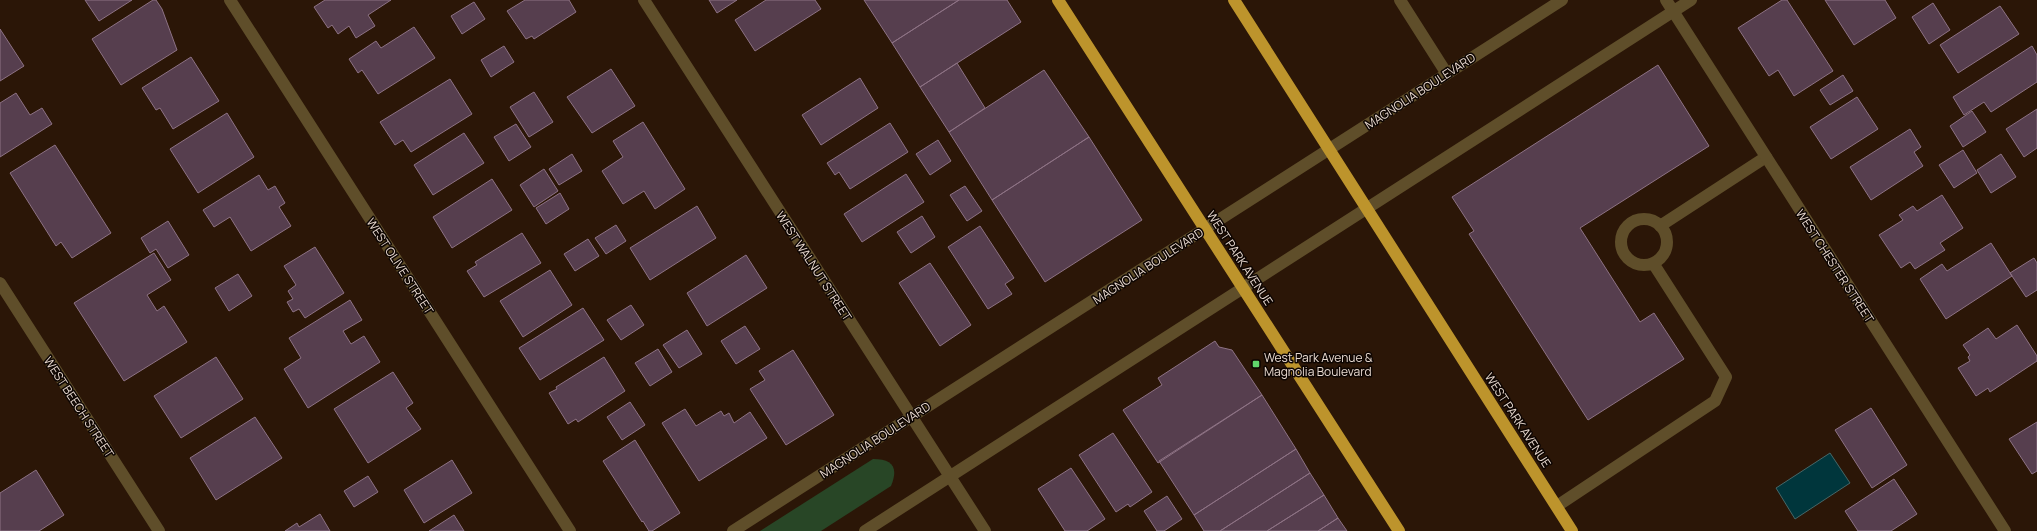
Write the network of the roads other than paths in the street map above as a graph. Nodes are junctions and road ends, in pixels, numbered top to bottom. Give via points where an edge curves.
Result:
1 (230, 0) edge
2 (644, 0) edge
3 (1058, 0) edge
4 (1234, 0) edge
5 (1400, 0) edge
6 (1562, 0) edge
7 (1666, 0) edge
8 (1691, 0) edge
9 (1673, 12) junction
10 (1447, 74) junction
11 (1329, 149) junction
12 (1766, 157) junction
13 (1366, 208) junction
14 (1660, 226) junction
15 (1205, 229) junction
16 (1653, 263) junction
17 (0, 283) edge
18 (1243, 288) junction
19 (911, 417) junction
20 (950, 477) junction
21 (1557, 506) junction
22 (158, 531) edge
23 (570, 531) edge
24 (733, 531) edge
25 (865, 531) edge
26 (985, 531) edge
27 (1399, 531) edge
28 (1572, 531) edge
29 (2005, 531) edge

1 - 23 street, WEST OLIVE STREET
2 - 19 street, WEST WALNUT STREET
3 - 15 highway, WEST PARK AVENUE
4 - 11 highway, WEST PARK AVENUE
5 - 10 street
6 - 10 street, MAGNOLIA BOULEVARD
7 - 9 street, WEST CHESTER STREET
8 - 9 street
9 - 12 street, WEST CHESTER STREET
9 - 13 street
10 - 11 street, MAGNOLIA BOULEVARD
11 - 13 highway, WEST PARK AVENUE
11 - 15 street, MAGNOLIA BOULEVARD
12 - 14 street
12 - 29 street, WEST CHESTER STREET
13 - 18 street
13 - 21 highway, WEST PARK AVENUE
14 - 16 street via 1667,239 1666,246 1659,259
14 - 16 street via 1647,219 1640,219 1627,226 1622,233 1625,255 1631,261 1638,264
15 - 18 highway, WEST PARK AVENUE
15 - 19 street, MAGNOLIA BOULEVARD
16 - 21 street via 1726,377 1715,401
17 - 22 street, WEST BEECH STREET
18 - 20 street
18 - 27 highway, WEST PARK AVENUE
19 - 20 street, WEST WALNUT STREET
19 - 24 street, MAGNOLIA BOULEVARD
20 - 25 street
20 - 26 street, WEST WALNUT STREET
21 - 28 highway, WEST PARK AVENUE

